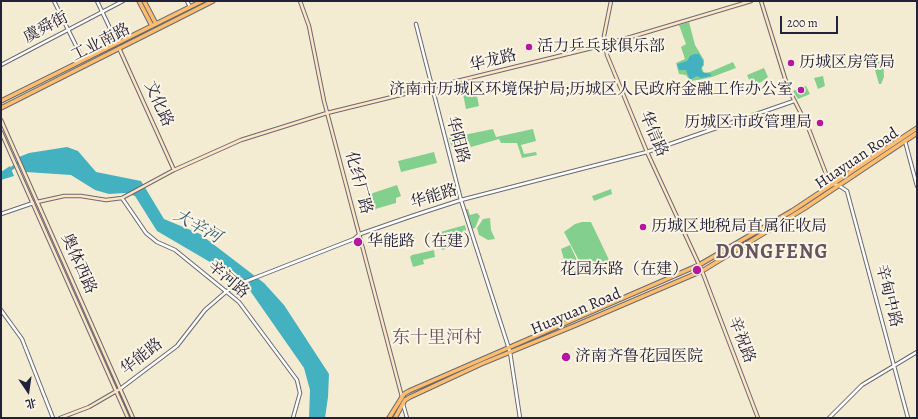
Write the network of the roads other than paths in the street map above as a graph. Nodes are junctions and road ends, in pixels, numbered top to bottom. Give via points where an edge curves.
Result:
1 (54, 1) edge
2 (96, 1) edge
3 (123, 1) edge
4 (139, 1) edge
5 (144, 1) edge
6 (187, 1) edge
7 (202, 1) edge
8 (213, 1) edge
9 (300, 1) edge
10 (611, 1) edge
11 (751, 1) edge
12 (761, 1) edge
13 (190, 7) junction
14 (102, 12) junction
15 (156, 24) junction
16 (416, 24) dead end
17 (152, 26) junction
18 (68, 30) junction
19 (117, 43) junction
20 (604, 46) junction
21 (119, 48) junction
22 (83, 60) junction
23 (1, 65) edge
24 (431, 89) junction
25 (1, 101) edge
26 (794, 101) junction
27 (1, 108) edge
28 (327, 113) junction
29 (1, 120) edge
30 (917, 128) edge
31 (1, 132) edge
32 (917, 133) edge
33 (905, 141) junction
34 (647, 152) junction
35 (174, 170) junction
36 (832, 184) junction
37 (838, 185) junction
38 (917, 186) edge
39 (122, 198) junction
40 (461, 200) junction
41 (37, 202) junction
42 (33, 203) junction
43 (1, 214) edge
44 (360, 234) junction
45 (699, 265) junction
46 (702, 271) junction
47 (227, 291) junction
48 (1, 310) edge
49 (508, 347) junction
50 (510, 352) junction
51 (917, 352) edge
52 (894, 365) junction
53 (120, 389) junction
54 (117, 392) junction
55 (402, 397) junction
56 (403, 404) junction
57 (53, 418) edge
58 (60, 418) edge
59 (128, 418) edge
60 (133, 418) edge
61 (293, 418) edge
62 (389, 418) edge
63 (395, 418) edge
64 (407, 418) edge
65 (520, 418) edge
66 (758, 418) edge
67 (829, 418) edge
68 (908, 418) edge

1 - 18 street
2 - 14 street
3 - 14 street, 虞舜街
4 - 17 main road
5 - 15 main road
6 - 13 street
7 - 13 main road, 工业南路
8 - 21 main road, 工业南路
9 - 28 main road, 化纤厂路
10 - 20 main road
11 - 20 main road, 华龙路
12 - 26 main road
13 - 15 main road, 工业南路
14 - 18 street, 虞舜街
14 - 19 street
15 - 17 main road, 工业南路
16 - 24 street, 华阳路
17 - 19 main road, 工业南路
18 - 22 street
18 - 23 street, 虞舜街
19 - 22 main road, 工业南路
20 - 24 main road, 华龙路
20 - 34 main road, 华信路
21 - 27 main road, 工业南路
21 - 35 main road, 文化路
22 - 25 main road, 工业南路
24 - 28 main road, 华龙路
24 - 40 street, 华阳路
26 - 34 street, 华能路
26 - 36 main road
28 - 35 main road, 华龙路 via 241,140
28 - 44 main road, 化纤厂路
29 - 41 main road, 奥体西路
30 - 36 main road, Huayuan Road
31 - 42 main road, 奥体西路
32 - 33 main road, Huayuan Road
33 - 37 main road, Huayuan Road
33 - 38 street
34 - 40 street, 华能路
34 - 45 main road, 华信路
35 - 39 main road, 华龙路
36 - 37 main road
36 - 45 main road, Huayuan Road via 792,211
37 - 46 main road, Huayuan Road
37 - 52 street, 辛甸中路 via 847,191
39 - 41 main road via 106,200 64,196
39 - 47 street, 辛河路 via 146,233 157,242 175,250
40 - 44 street, 华能路
40 - 49 street, 华阳路
41 - 53 main road, 奥体西路
42 - 43 street
42 - 54 main road, 奥体西路
44 - 47 street, 华能路 via 354,239
44 - 55 main road, 化纤厂路
45 - 46 main road, 华信路
45 - 49 main road, Huayuan Road
46 - 50 main road, Huayuan Road
46 - 66 main road, 辛祝路
47 - 53 street, 华能路 via 205,310 177,346
47 - 61 street, 辛河路 via 239,302 297,380 300,393
48 - 57 street via 22,339
49 - 50 street, 华阳路
49 - 55 main road, Huayuan Road via 422,385
50 - 56 main road, Huayuan Road via 410,396
50 - 65 street, 华阳路
51 - 52 street
52 - 67 street via 862,385
52 - 68 street, 辛甸中路
53 - 54 main road
53 - 60 main road, 奥体西路
54 - 58 main road via 89,407
54 - 59 main road, 奥体西路
55 - 56 main road, 化纤厂路
55 - 62 main road
56 - 63 main road
56 - 64 street, 化纤厂路

